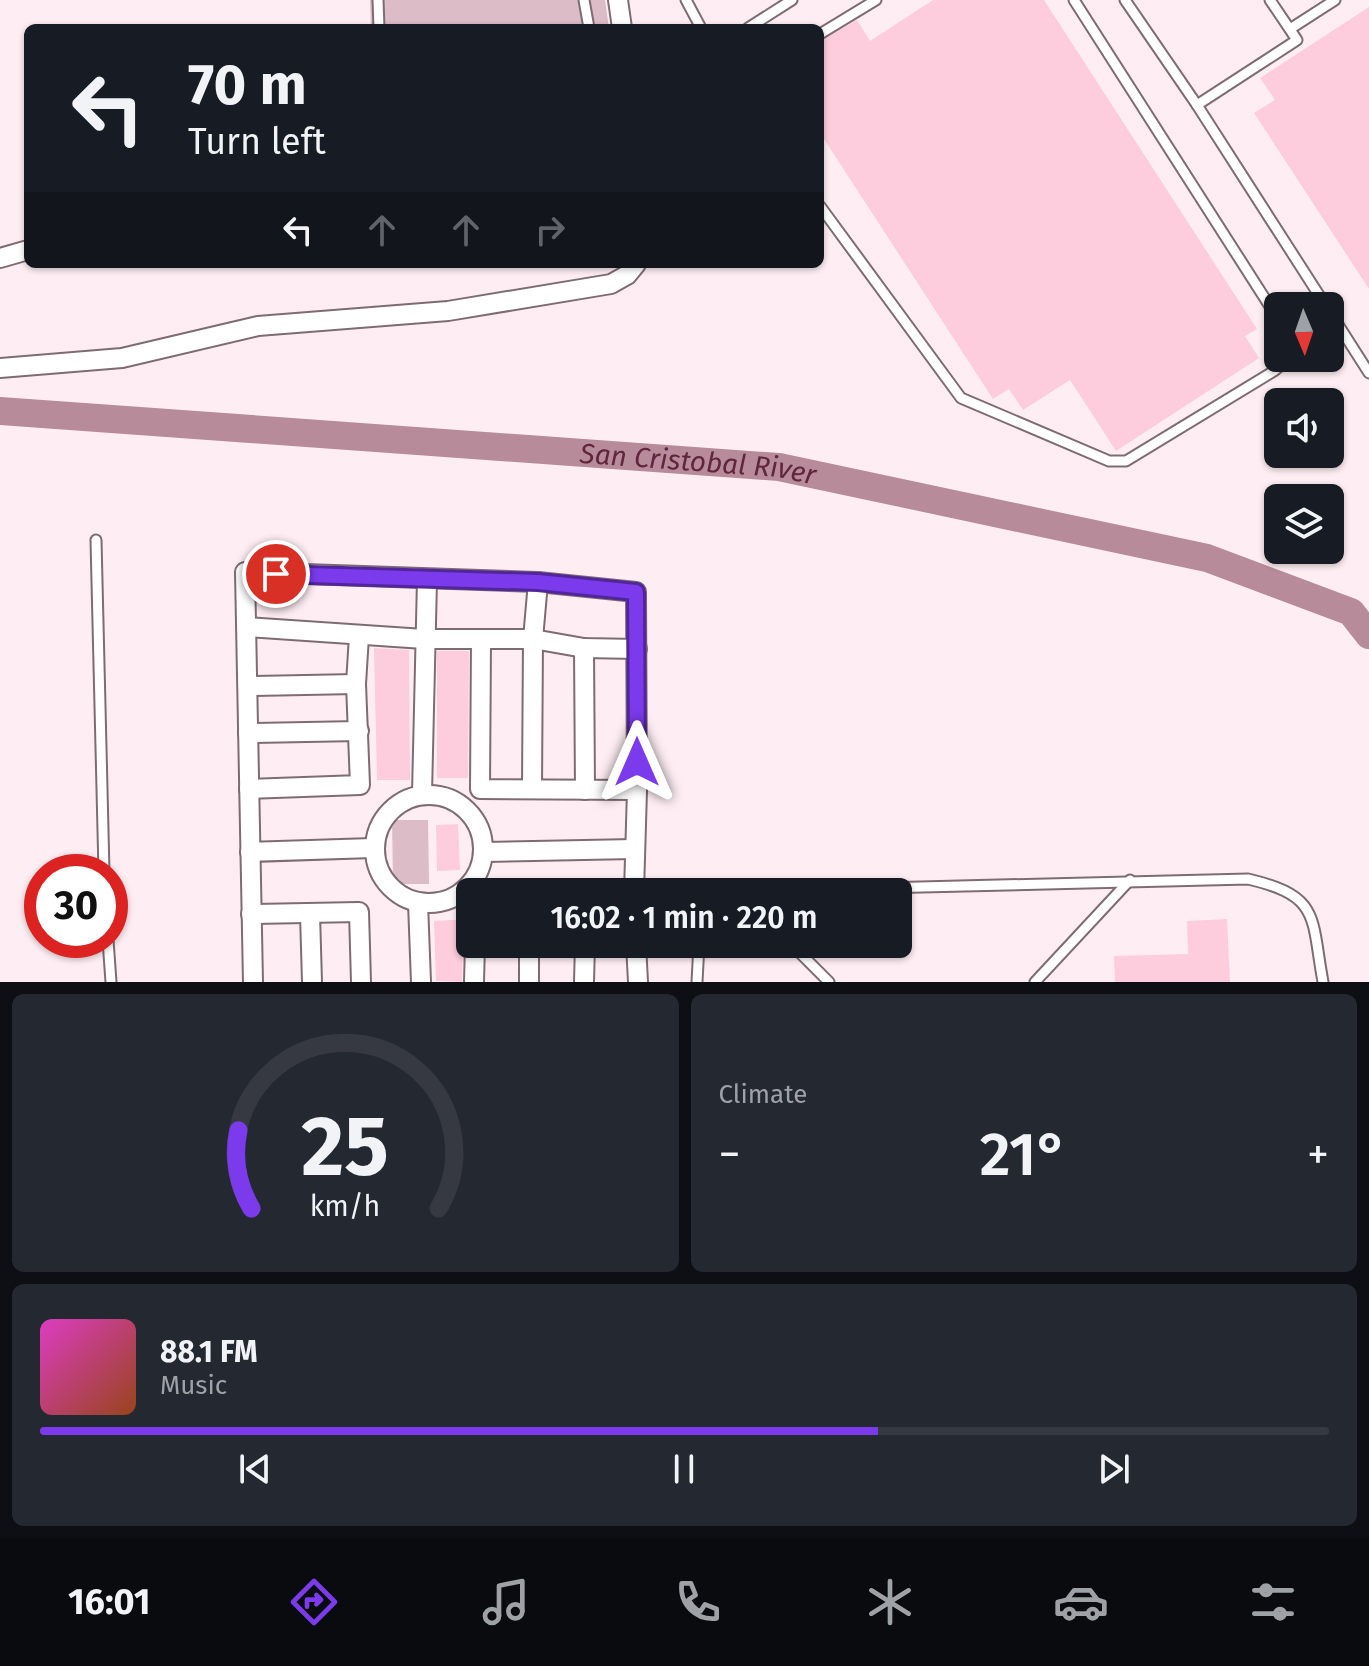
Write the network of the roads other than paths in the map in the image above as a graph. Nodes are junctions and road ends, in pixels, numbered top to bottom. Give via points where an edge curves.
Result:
1 (378, 0) edge
2 (584, 0) edge
3 (618, 0) edge
4 (686, 0) edge
5 (792, 0) edge
6 (876, 0) edge
7 (1074, 0) edge
8 (1125, 0) edge
9 (1270, 0) edge
10 (1335, 0) edge
11 (379, 24) edge
12 (588, 24) edge
13 (621, 24) edge
14 (699, 24) edge
15 (754, 24) edge
16 (1290, 29) junction
17 (824, 32) edge
18 (1197, 105) junction
19 (824, 211) edge
20 (24, 251) edge
21 (0, 258) edge
22 (633, 268) edge
23 (1317, 292) edge
24 (1264, 297) edge
25 (1344, 334) edge
26 (0, 368) edge
27 (1272, 372) edge
28 (1369, 373) edge
29 (96, 540) dead end
30 (427, 580) junction
31 (538, 582) junction
32 (247, 627) junction
33 (359, 636) junction
34 (424, 639) junction
35 (533, 639) junction
36 (481, 641) junction
37 (584, 648) junction
38 (637, 649) junction
39 (356, 684) junction
40 (248, 686) junction
41 (359, 731) junction
42 (248, 733) junction
43 (532, 788) junction
44 (249, 789) junction
45 (585, 790) junction
46 (637, 790) junction
47 (422, 794) junction
48 (373, 848) junction
49 (634, 849) junction
50 (250, 852) junction
51 (484, 852) junction
52 (104, 854) edge
53 (634, 878) edge
54 (1130, 880) junction
55 (912, 887) edge
56 (418, 903) junction
57 (251, 914) junction
58 (310, 914) junction
59 (109, 958) edge
60 (475, 958) edge
61 (529, 958) edge
62 (585, 958) edge
63 (637, 958) edge
64 (698, 958) edge
65 (805, 958) edge
66 (111, 982) edge
67 (253, 982) edge
68 (312, 982) edge
69 (361, 982) edge
70 (421, 982) edge
71 (474, 982) edge
72 (529, 982) edge
73 (584, 982) edge
74 (638, 982) edge
75 (697, 982) edge
76 (829, 982) edge
77 (1035, 982) edge
78 (1323, 982) edge

1 - 11 lane
2 - 12 lane
3 - 13 street
4 - 14 lane
5 - 15 lane
6 - 17 lane
7 - 24 lane
8 - 18 lane
9 - 16 lane
10 - 16 lane
16 - 18 lane via 1297,40
18 - 23 lane
19 - 27 lane via 961,398 1109,461 1126,461
20 - 21 street
22 - 26 street via 611,284 448,311 258,326 122,358
25 - 28 lane
29 - 52 lane
30 - 31 street
30 - 32 street via 245,572
30 - 34 street
31 - 35 street
31 - 38 street via 636,592
32 - 33 street
32 - 40 street
33 - 34 street
33 - 39 street
34 - 36 street
34 - 47 street
35 - 36 street
35 - 37 street
35 - 43 street
36 - 43 street via 480,789
37 - 38 street
37 - 45 street
38 - 46 street
39 - 40 street
39 - 41 street
40 - 42 street
41 - 42 street
41 - 44 street via 360,785
42 - 44 street
43 - 45 street
44 - 50 street
45 - 46 street
46 - 49 street
47 - 48 street via 388,810
47 - 51 street via 445,796 465,807 480,828
48 - 50 street
48 - 56 street via 376,868 387,885
49 - 51 street
49 - 53 street
50 - 57 street
51 - 56 street via 476,876 459,895
54 - 55 lane
54 - 77 lane
54 - 78 lane via 1248,879 1295,894 1309,910
56 - 70 street
57 - 58 street
57 - 67 street
58 - 68 street
58 - 69 street via 359,912
59 - 66 lane
60 - 71 street
61 - 72 street
62 - 73 street
63 - 74 street
64 - 75 lane
65 - 76 lane

